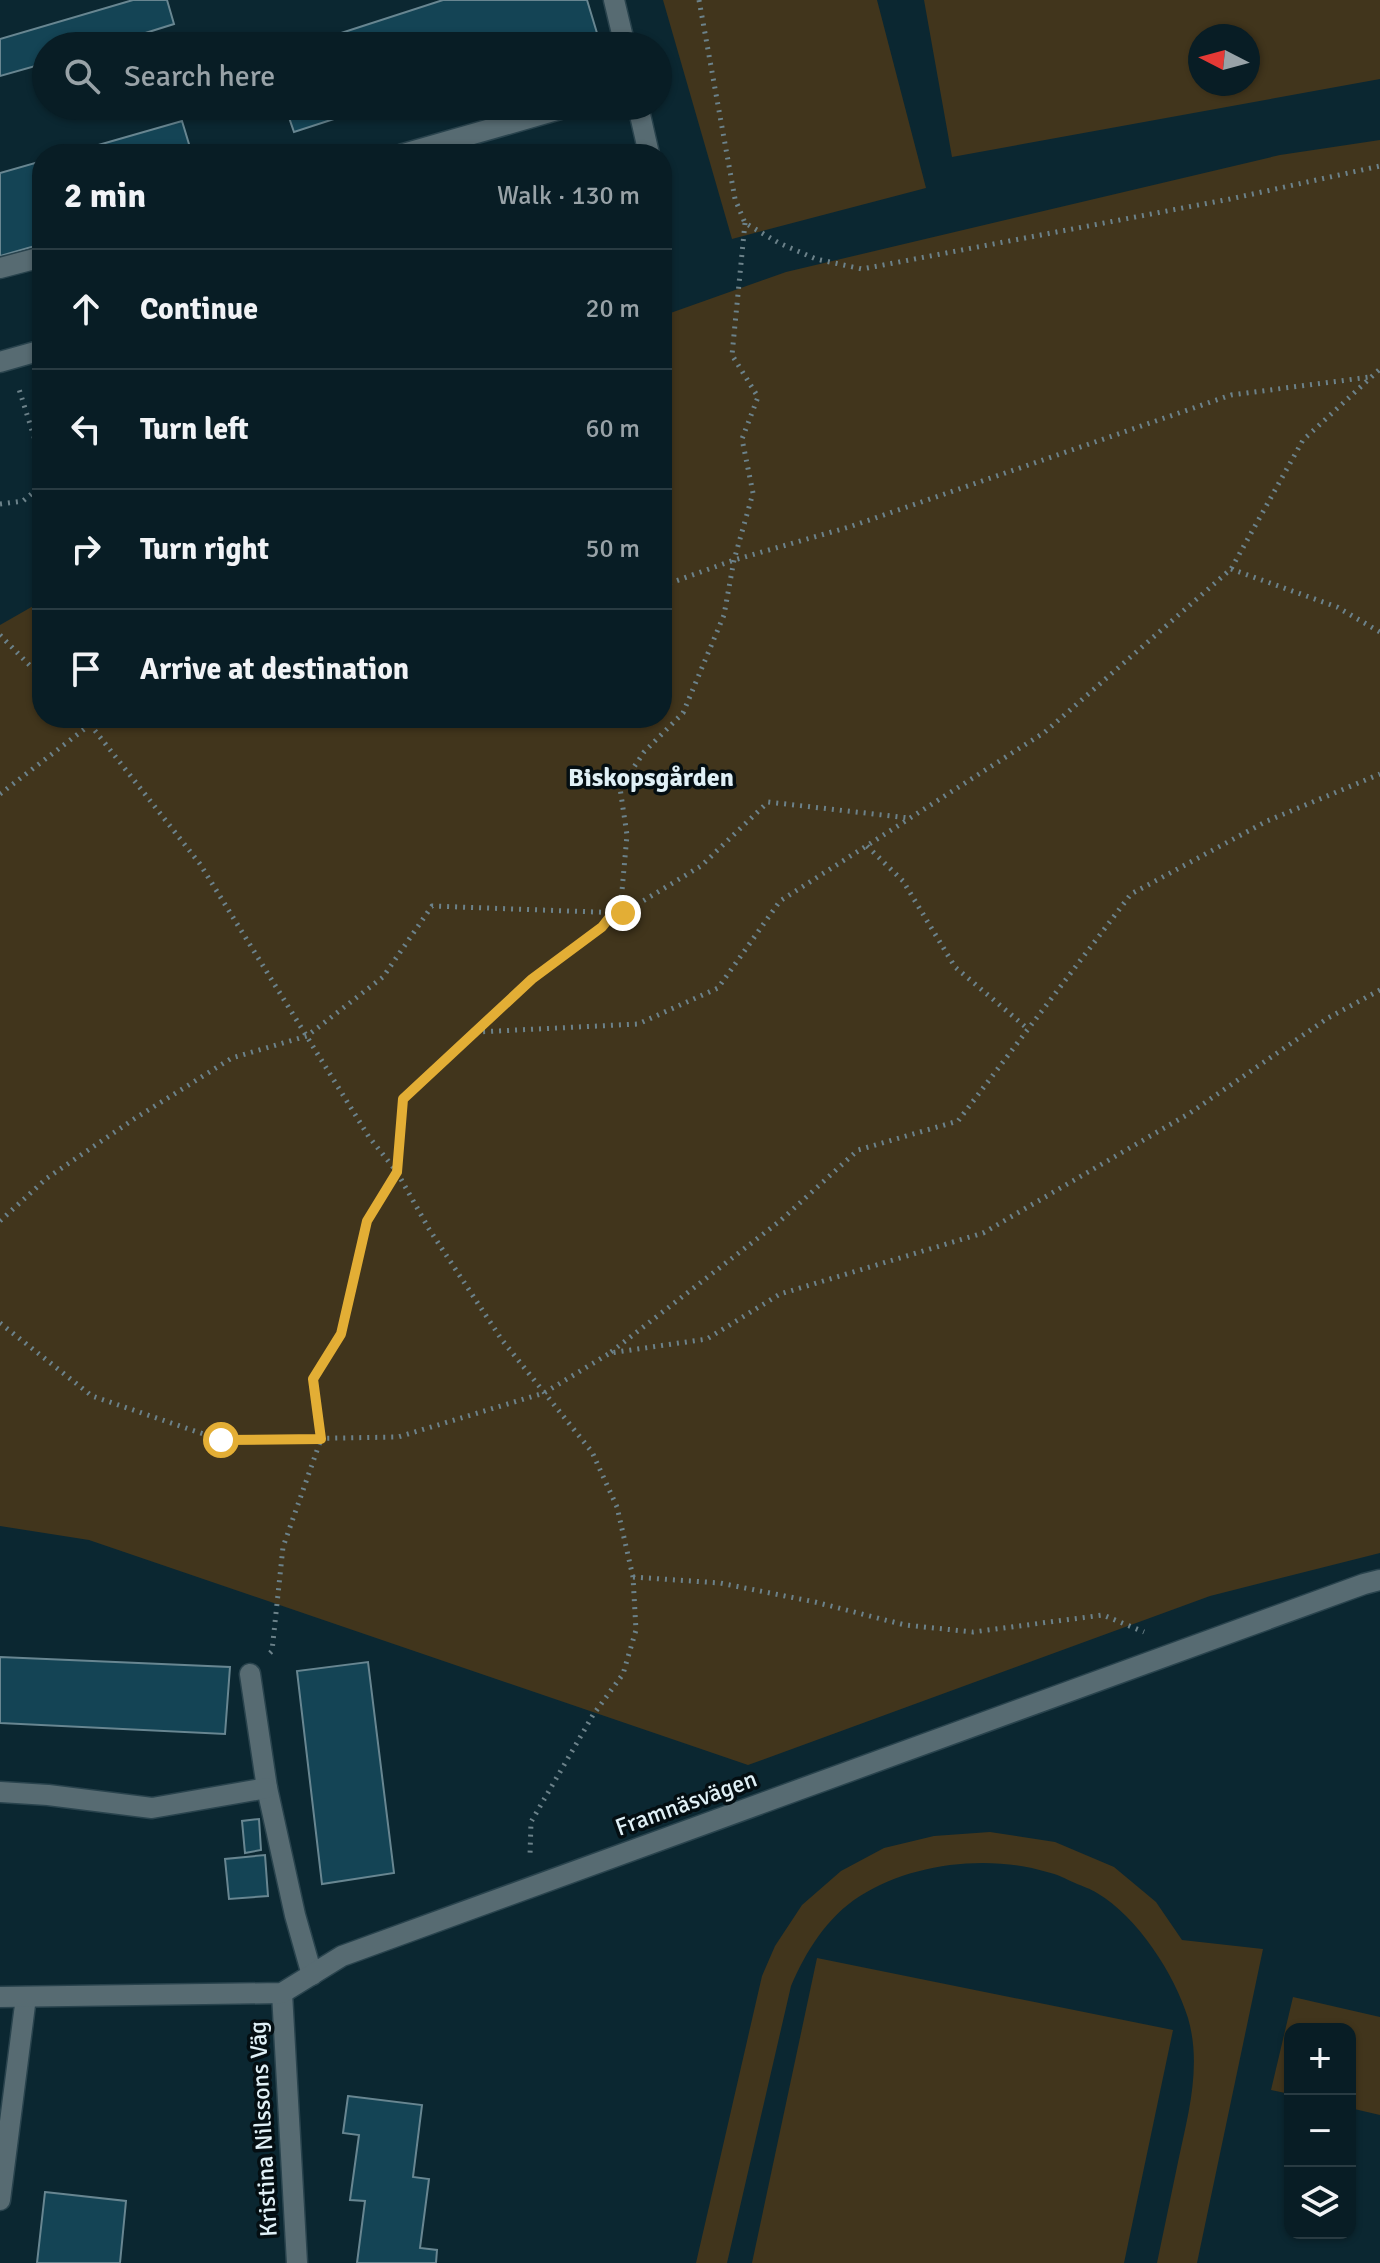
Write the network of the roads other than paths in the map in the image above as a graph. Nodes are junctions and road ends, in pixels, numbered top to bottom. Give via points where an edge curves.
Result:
1 (614, 0) edge
2 (622, 32) edge
3 (522, 120) edge
4 (641, 120) edge
5 (438, 144) edge
6 (647, 144) edge
7 (32, 260) edge
8 (0, 268) edge
9 (32, 353) edge
10 (5, 360) edge
11 (1380, 1580) edge
12 (250, 1674) road end
13 (267, 1788) junction
14 (0, 1792) edge
15 (312, 1975) junction
16 (282, 1993) junction
17 (0, 1997) edge
18 (26, 1997) junction
19 (0, 2200) edge
20 (297, 2263) edge

1 - 2 street
3 - 5 street
4 - 6 street
7 - 8 street
9 - 10 street
11 - 15 street, Framnäsvägen via 342,1956
12 - 13 street
13 - 14 street via 152,1808
13 - 15 street
15 - 16 street, Framnäsvägen
16 - 18 street
16 - 20 street, Kristina Nilssons Väg
17 - 18 street
18 - 19 street

